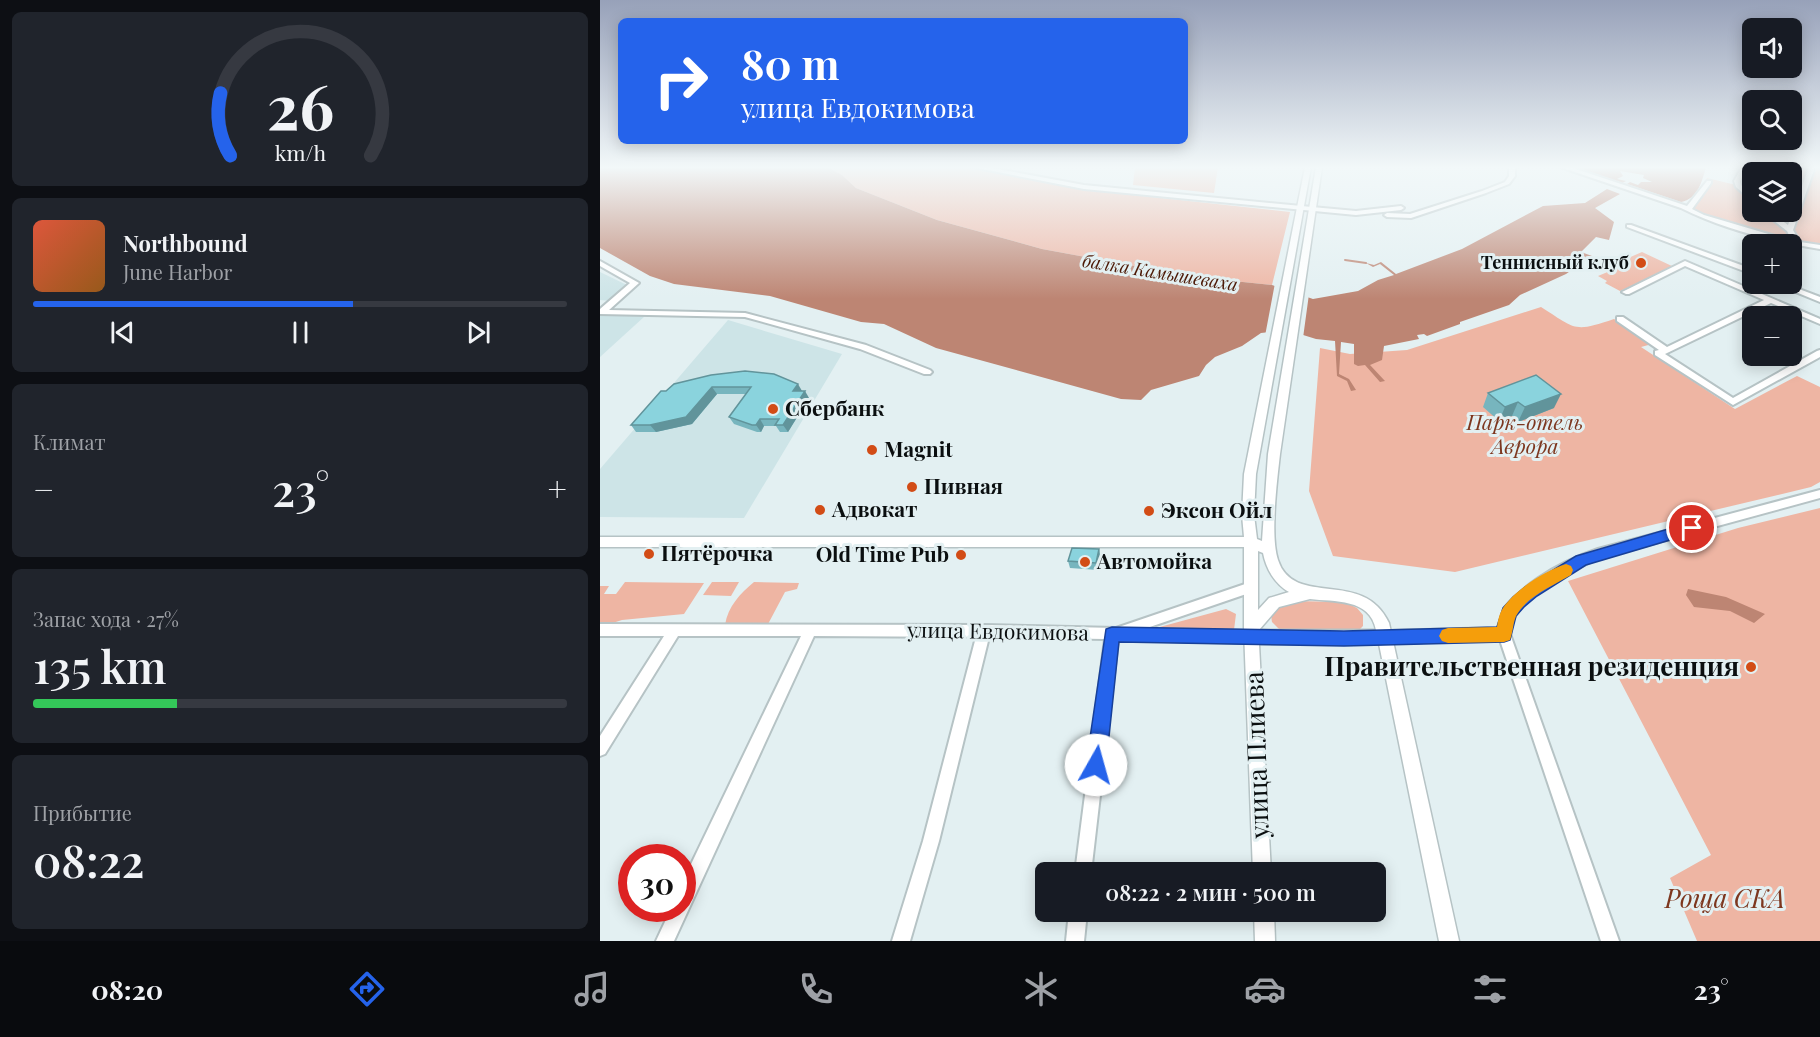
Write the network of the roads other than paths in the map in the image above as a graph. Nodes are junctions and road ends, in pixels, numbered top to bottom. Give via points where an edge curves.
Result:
1 (1299, 211) edge
2 (1312, 211) edge
3 (1333, 211) edge
4 (1375, 211) edge
5 (1426, 211) edge
6 (1692, 211) edge
7 (1796, 211) edge
8 (1356, 213) junction
9 (1779, 222) edge
10 (1629, 226) dead end
11 (1790, 230) junction
12 (1765, 234) edge
13 (1792, 234) edge
14 (1802, 244) edge
15 (1820, 247) edge
16 (600, 264) edge
17 (1742, 268) edge
18 (1626, 292) dead end
19 (1802, 293) edge
20 (1820, 300) edge
21 (1769, 301) junction
22 (601, 312) edge
23 (1620, 319) dead end
24 (1820, 322) edge
25 (1666, 351) junction
26 (1820, 353) edge
27 (927, 372) dead end
28 (1820, 494) edge
29 (1251, 542) junction
30 (602, 545) edge
31 (1269, 546) junction
32 (1251, 588) junction
33 (1307, 594) junction
34 (600, 630) edge
35 (675, 630) junction
36 (810, 630) junction
37 (984, 631) junction
38 (1252, 633) junction
39 (1112, 634) junction
40 (1504, 634) junction
41 (1386, 637) junction
42 (600, 749) edge
43 (1084, 862) edge
44 (1262, 862) edge
45 (696, 873) edge
46 (674, 922) edge
47 (1077, 922) edge
48 (1264, 922) edge
49 (664, 941) edge
50 (901, 941) edge
51 (1075, 941) edge
52 (1265, 941) edge
53 (1449, 941) edge
54 (1610, 941) edge

1 - 29 main road, улица Плиева via 1250,474
2 - 31 main road via 1269,477
3 - 8 street
4 - 8 street
5 - 8 street via 1411,216
6 - 12 street
7 - 11 street
9 - 11 street
10 - 17 street
11 - 13 street
14 - 15 street
16 - 22 street via 635,284
18 - 21 street via 1684,263
19 - 20 street
21 - 24 street
21 - 25 street
22 - 27 street via 745,315 863,347
23 - 25 street
25 - 26 street via 1658,353 1733,402
28 - 40 street via 1582,560 1519,602 1508,613
29 - 30 main road
29 - 31 main road via 1267,549
29 - 32 main road, улица Плиева
31 - 33 main road via 1270,561 1279,576
32 - 38 main road, улица Плиева
32 - 39 street
33 - 38 main road via 1274,602
33 - 41 main road via 1363,600 1377,615
34 - 35 street, улица Евдокимова
35 - 36 street, улица Евдокимова
35 - 42 street
36 - 37 street, улица Евдокимова
36 - 45 street
37 - 39 street, улица Евдокимова
37 - 50 street
38 - 39 street, улица Евдокимова
38 - 41 main road, улица Евдокимова
38 - 44 main road, улица Плиева
39 - 43 street
40 - 41 street, улица Евдокимова
40 - 54 street
41 - 53 main road
46 - 49 street
47 - 51 street
48 - 52 main road

